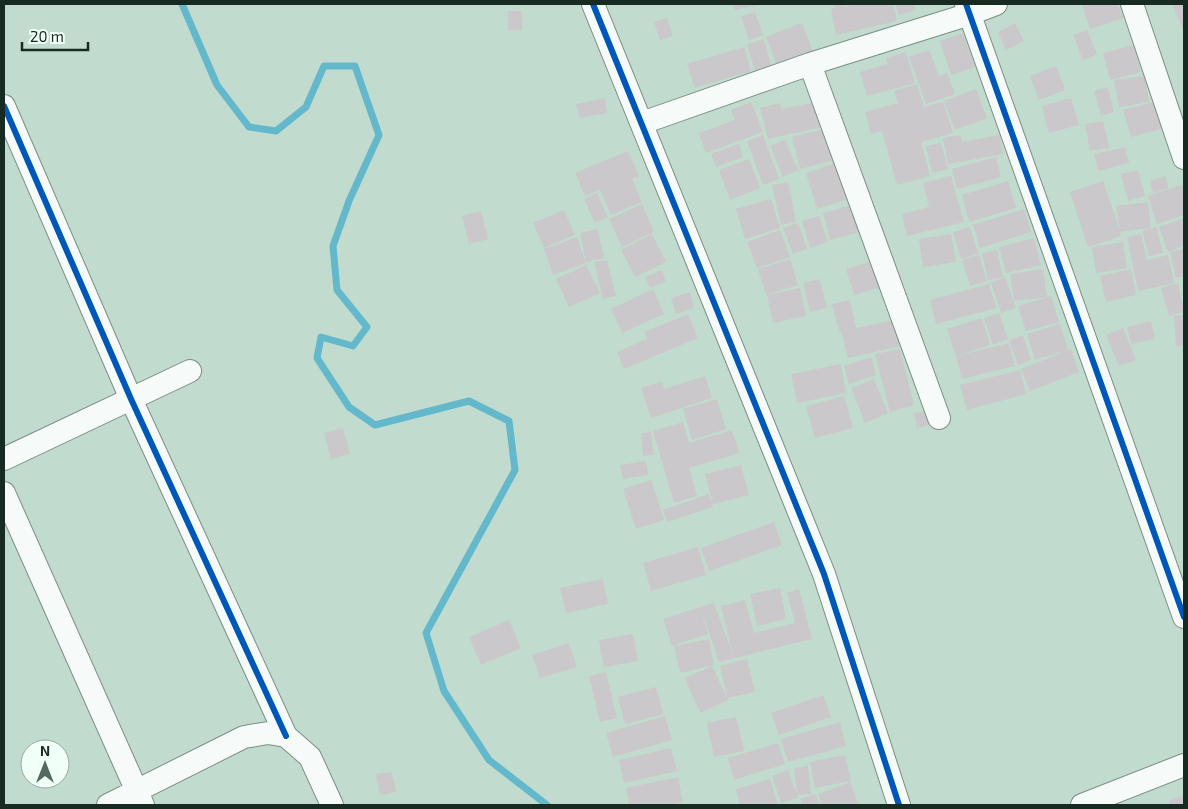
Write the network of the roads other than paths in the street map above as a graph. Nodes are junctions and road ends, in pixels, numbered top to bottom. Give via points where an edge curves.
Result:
1 (593, 4) edge
2 (996, 4) edge
3 (1132, 4) edge
4 (968, 9) edge
5 (810, 64) junction
6 (4, 106) edge
7 (642, 123) junction
8 (1184, 158) edge
9 (190, 371) dead end
10 (131, 399) junction
11 (939, 418) dead end
12 (4, 458) edge
13 (4, 493) edge
14 (1184, 617) edge
15 (286, 736) junction
16 (1184, 765) edge
17 (140, 798) edge
18 (108, 805) edge
19 (332, 805) edge
20 (899, 805) edge
21 (1082, 805) edge

1 - 7 street
2 - 4 street
3 - 8 street
4 - 5 street
4 - 14 street
5 - 7 street
5 - 11 street
6 - 10 street
7 - 20 street via 824,574
9 - 10 street
10 - 12 street
10 - 15 street
13 - 17 street
15 - 17 street via 268,733 244,738
15 - 19 street via 310,757
16 - 21 street
17 - 18 street

